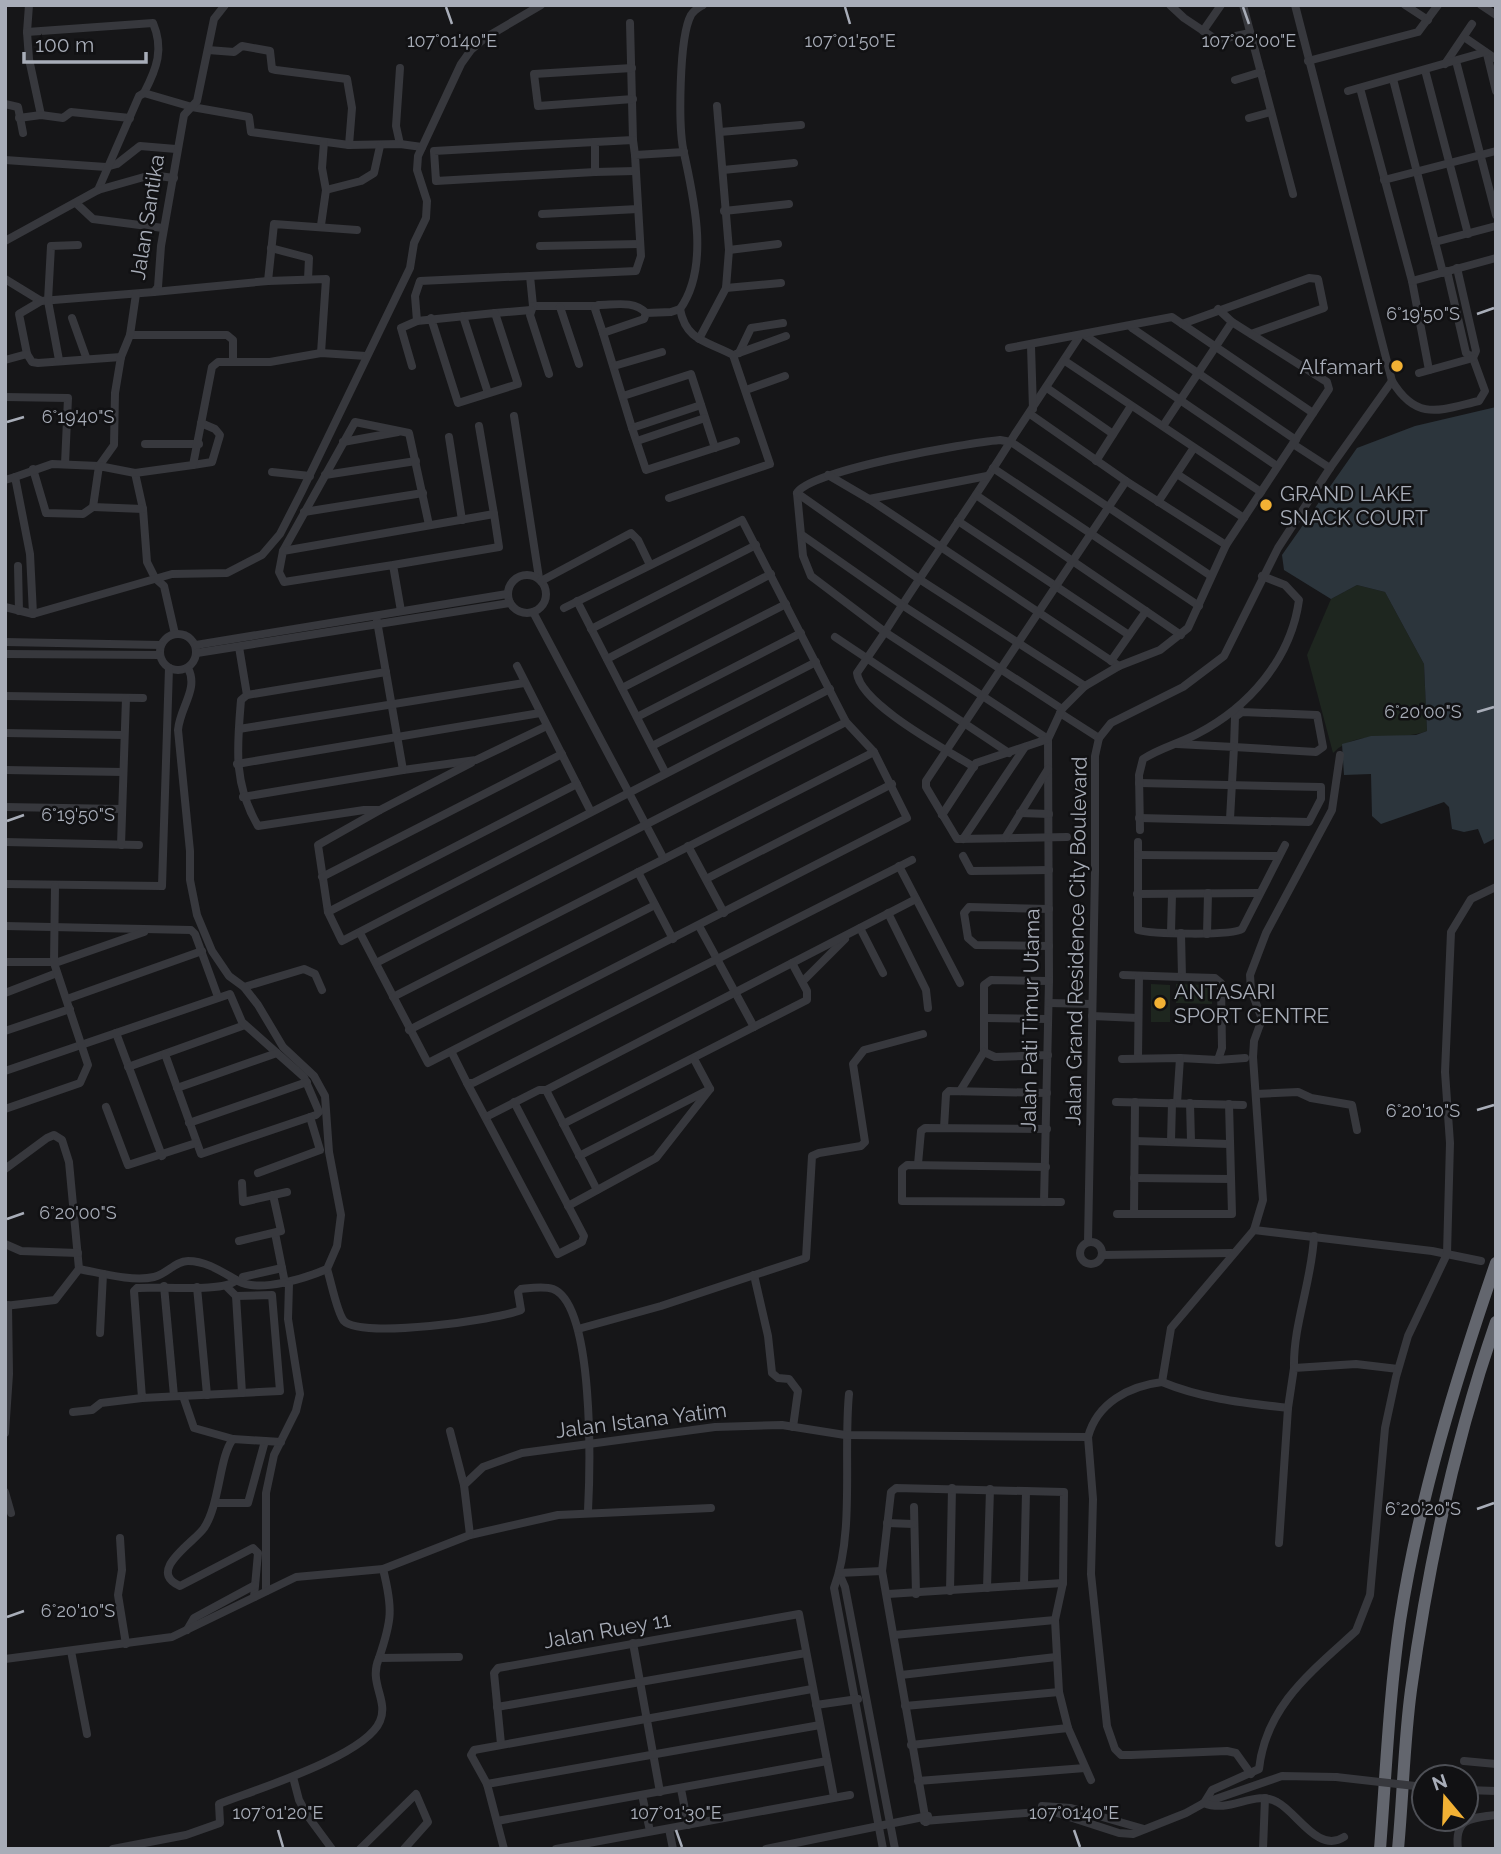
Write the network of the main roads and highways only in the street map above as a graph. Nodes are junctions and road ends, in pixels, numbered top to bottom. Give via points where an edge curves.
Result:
1 (1496, 1263) edge
2 (1496, 1322) edge
3 (1380, 1849) edge
4 (1398, 1849) edge

1 - 3 highway via 1440,1442 1416,1539 1389,1709
2 - 4 highway via 1435,1542 1411,1693

